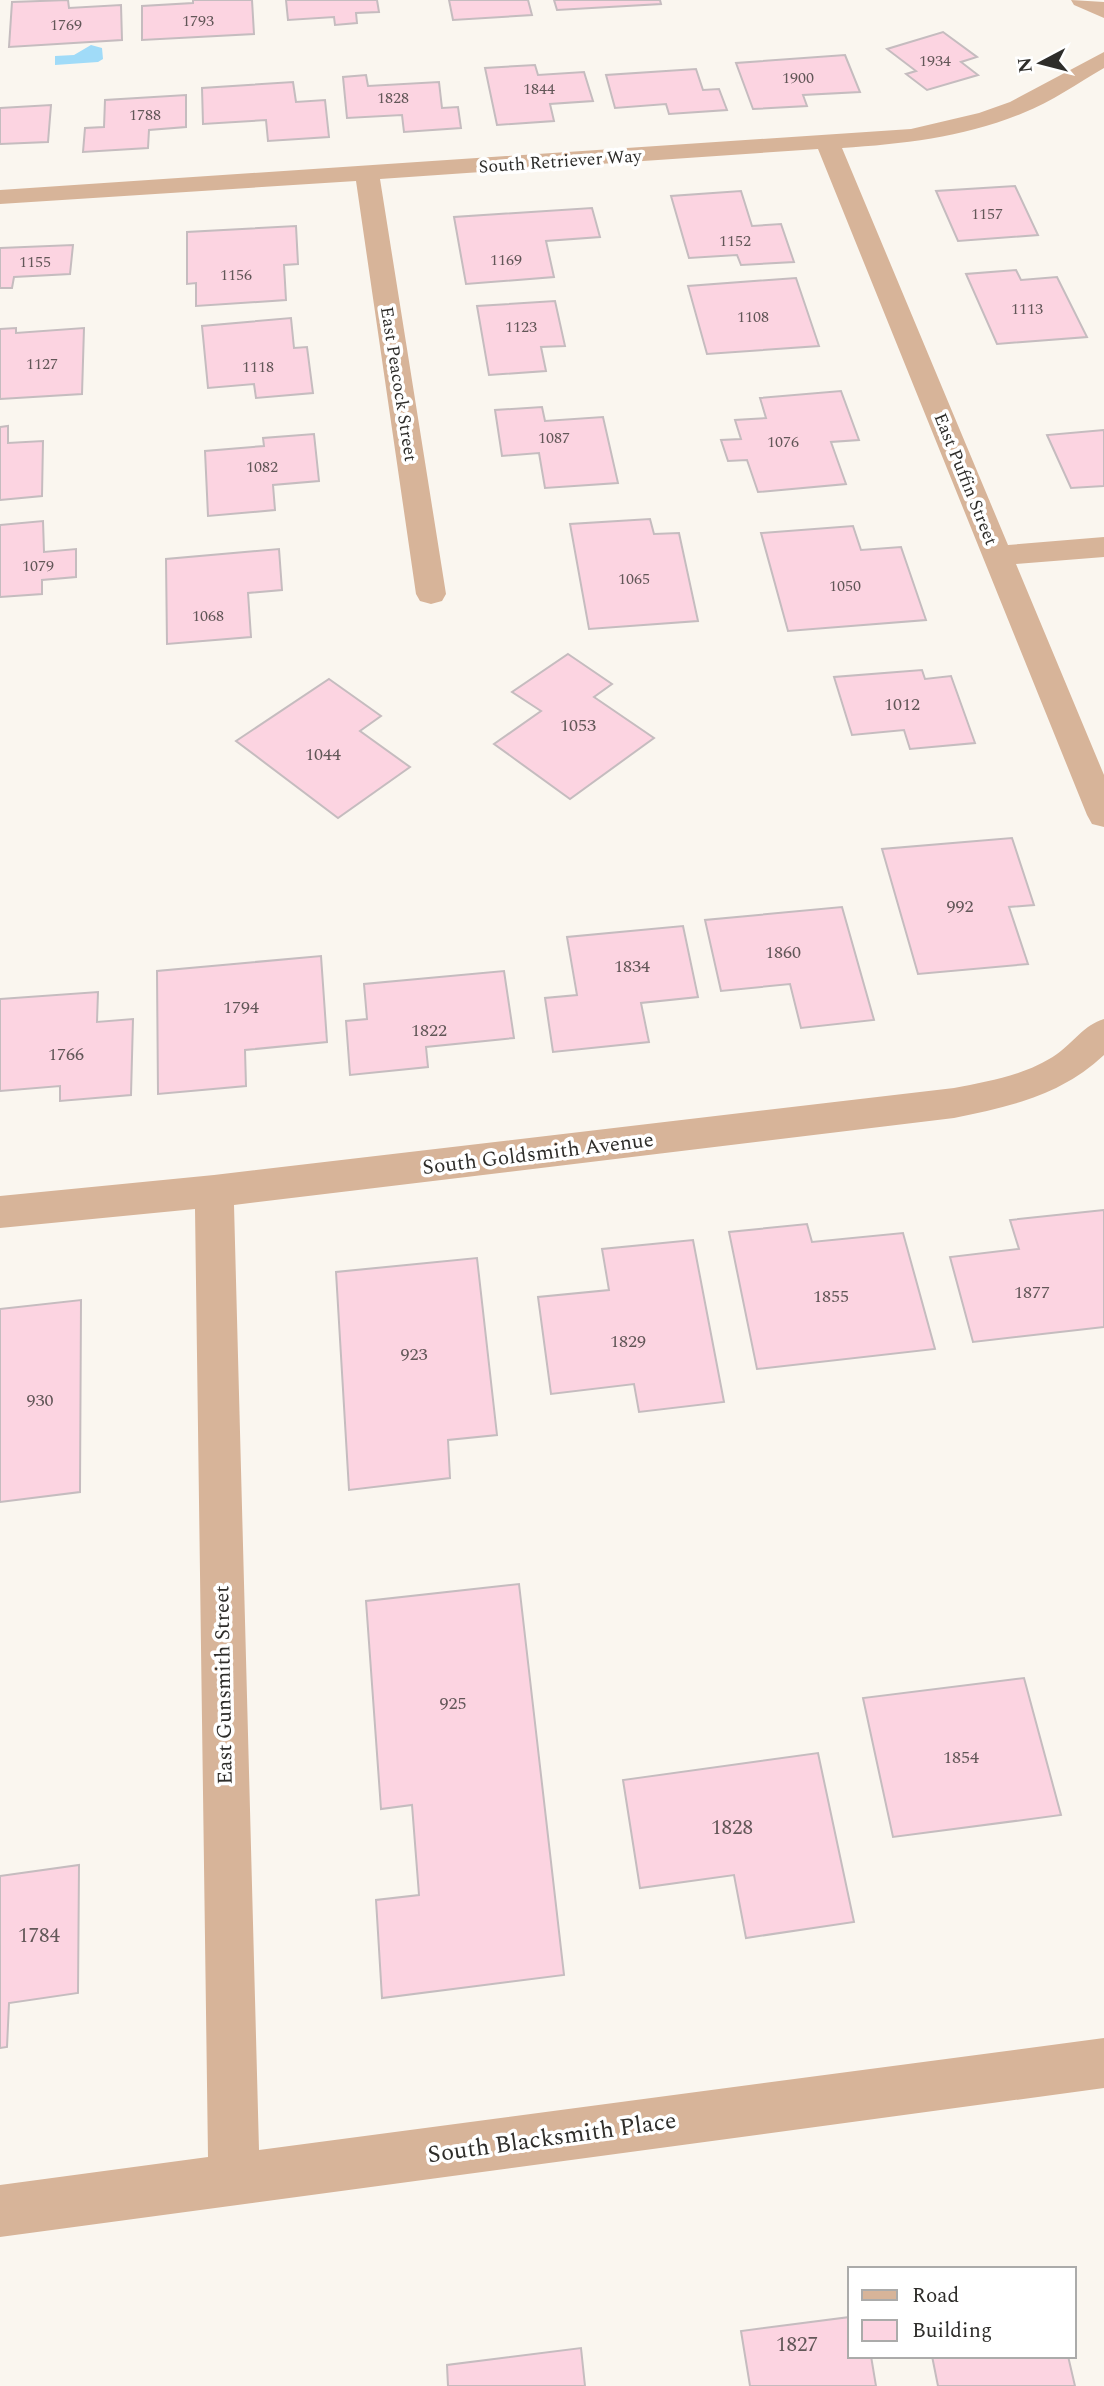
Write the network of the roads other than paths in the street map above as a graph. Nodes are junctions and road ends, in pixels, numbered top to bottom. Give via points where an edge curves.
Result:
1 (1082, 0) edge
2 (1104, 11) edge
3 (1104, 59) edge
4 (828, 144) junction
5 (367, 173) junction
6 (0, 197) edge
7 (1104, 547) edge
8 (998, 556) junction
9 (431, 594) dead end
10 (1104, 814) edge
11 (1104, 1033) edge
12 (214, 1191) junction
13 (0, 1212) edge
14 (1104, 2063) edge
15 (233, 2180) junction
16 (0, 2211) edge

1 - 2 street
3 - 4 street, South Retriever Way via 1018,107 986,119 911,136
4 - 5 street, South Retriever Way
4 - 8 street, East Puffin Street
5 - 6 street, South Retriever Way
5 - 9 street, East Peacock Street
7 - 8 street
8 - 10 street, East Puffin Street
11 - 12 street, South Goldsmith Avenue via 1069,1065 1016,1090 954,1103
12 - 13 street, South Goldsmith Avenue
12 - 15 street, East Gunsmith Street
14 - 15 street, South Blacksmith Place
15 - 16 street, South Blacksmith Place

